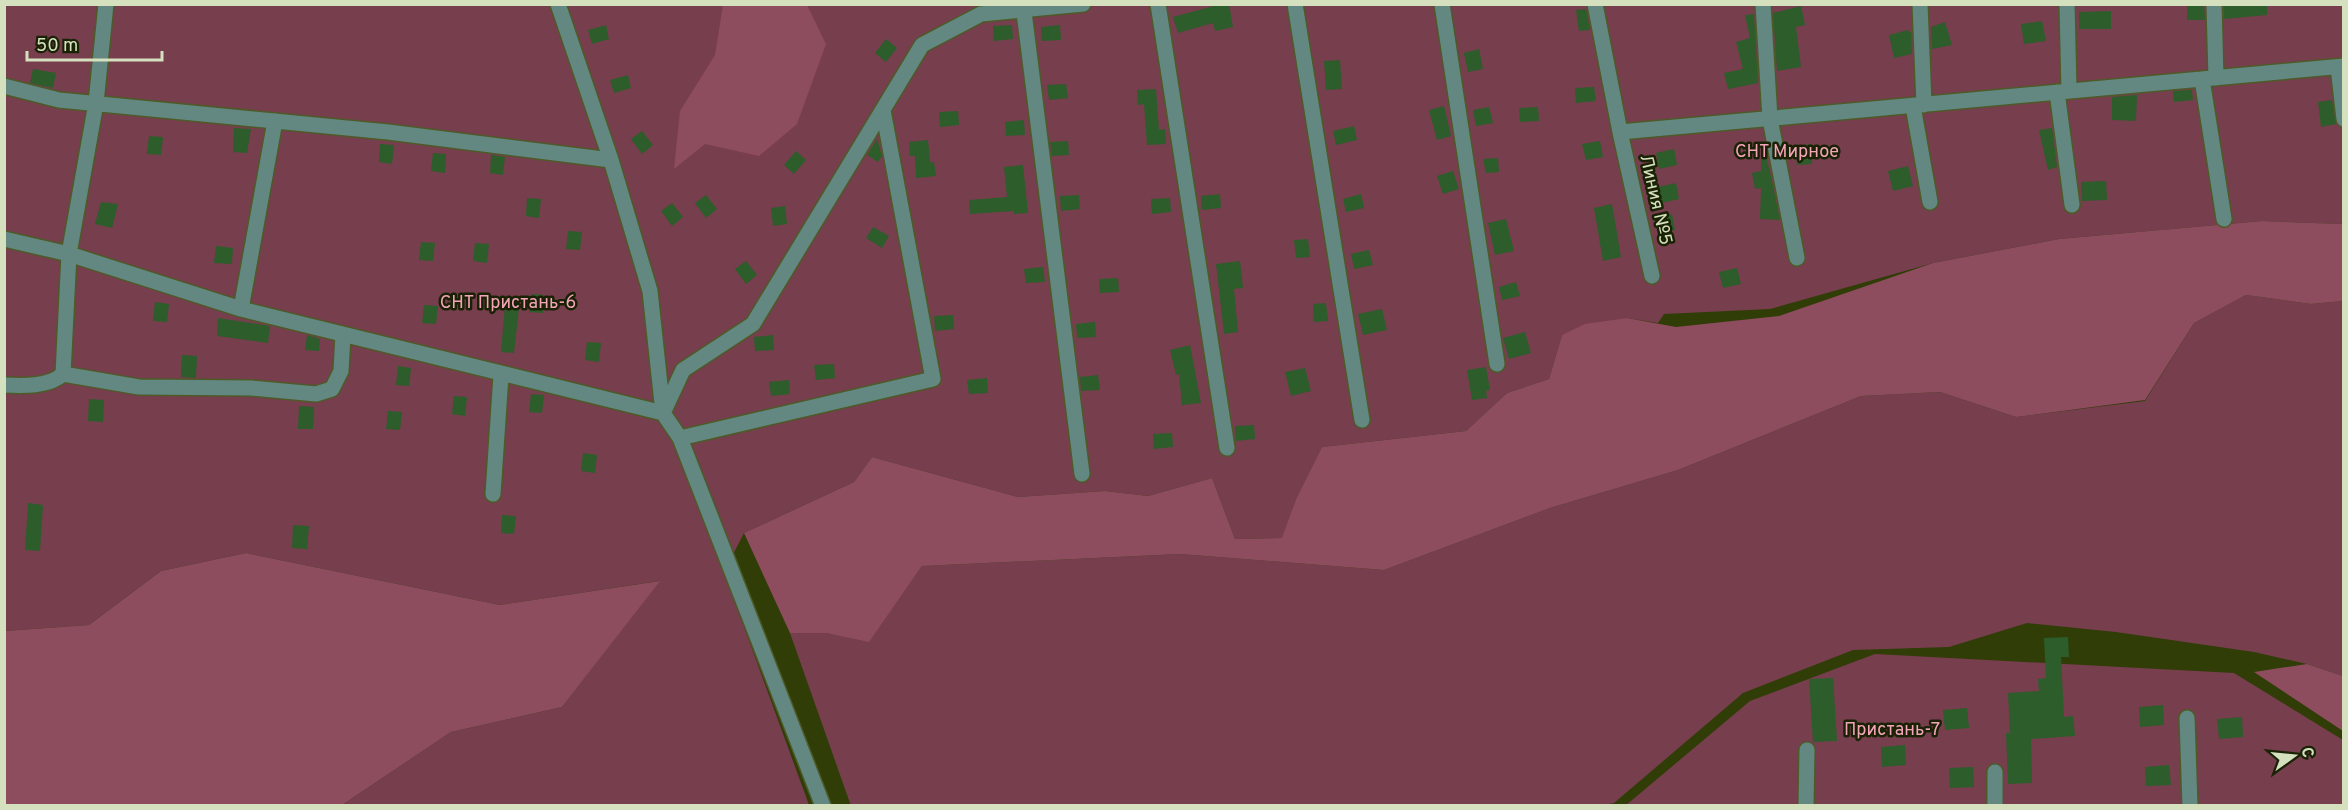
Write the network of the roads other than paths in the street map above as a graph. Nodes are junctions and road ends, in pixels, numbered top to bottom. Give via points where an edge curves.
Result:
1 (106, 4) edge
2 (558, 4) edge
3 (1083, 4) edge
4 (1158, 4) edge
5 (1295, 4) edge
6 (1442, 4) edge
7 (1595, 4) edge
8 (1763, 4) edge
9 (1920, 4) edge
10 (2067, 4) edge
11 (2214, 4) edge
12 (981, 9) edge
13 (1024, 12) junction
14 (2341, 67) edge
15 (2209, 79) junction
16 (4, 86) edge
17 (2063, 92) junction
18 (96, 103) junction
19 (1918, 105) junction
20 (883, 110) junction
21 (1770, 119) junction
22 (2343, 119) edge
23 (275, 121) junction
24 (1620, 132) junction
25 (611, 160) junction
26 (1930, 202) dead end
27 (2072, 205) dead end
28 (2224, 219) dead end
29 (4, 239) edge
30 (69, 254) junction
31 (1797, 258) dead end
32 (1652, 276) dead end
33 (241, 309) junction
34 (343, 335) junction
35 (1497, 364) dead end
36 (63, 374) junction
37 (501, 375) junction
38 (4, 385) edge
39 (663, 413) junction
40 (1362, 420) dead end
41 (680, 438) junction
42 (1227, 448) dead end
43 (1082, 474) dead end
44 (493, 494) dead end
45 (2187, 718) dead end
46 (1808, 750) dead end
47 (1995, 772) dead end
48 (823, 806) edge
49 (1806, 806) edge
50 (1995, 806) edge
51 (2190, 806) edge

1 - 18 street
2 - 25 street
3 - 13 street
4 - 42 street
5 - 40 street
6 - 35 street
7 - 24 street, Линия №5
8 - 21 street
9 - 19 street
10 - 17 street
11 - 15 street
12 - 13 street
12 - 20 street via 922,45
13 - 43 street
14 - 15 street
14 - 22 street
15 - 17 street
15 - 28 street
16 - 18 street via 59,100
17 - 19 street
17 - 27 street
18 - 23 street
18 - 30 street
19 - 21 street
19 - 26 street
20 - 39 street via 753,324 683,370
20 - 41 street via 933,379
21 - 24 street
21 - 31 street
23 - 25 street
23 - 33 street
24 - 32 street, Линия №5
25 - 39 street via 650,291
29 - 30 street
30 - 33 street
30 - 36 street
33 - 34 street
34 - 36 street via 341,371 332,389 316,394 251,388 139,387
34 - 37 street
36 - 38 street via 42,383
37 - 39 street
37 - 44 street
39 - 41 street
41 - 48 street
45 - 51 street
46 - 49 street
47 - 50 street

